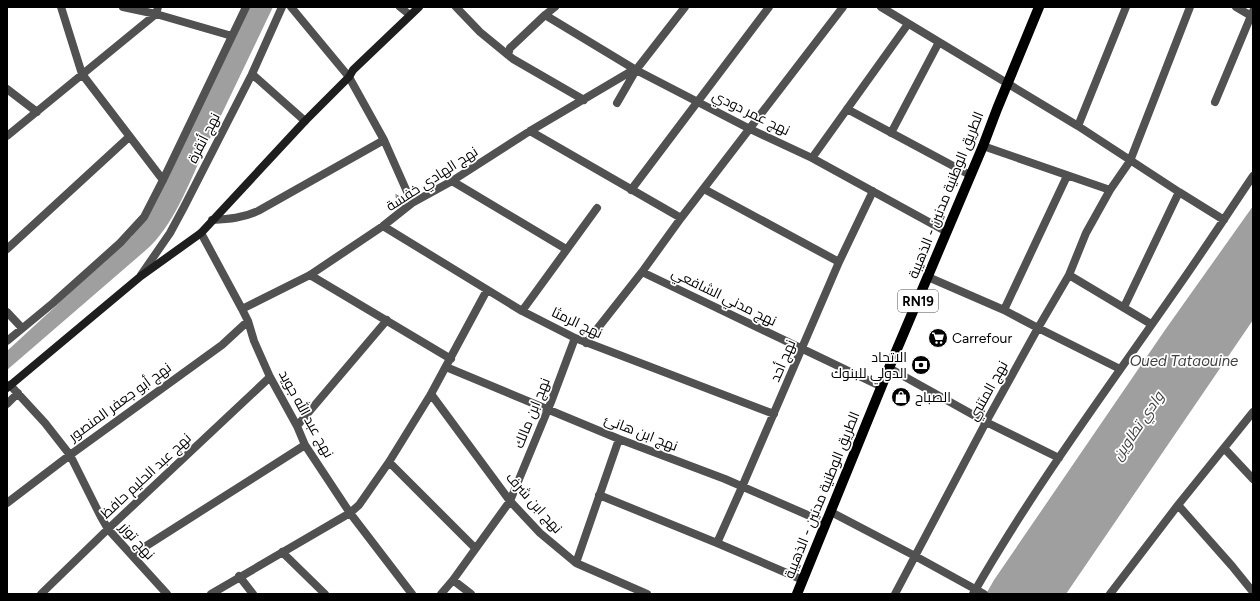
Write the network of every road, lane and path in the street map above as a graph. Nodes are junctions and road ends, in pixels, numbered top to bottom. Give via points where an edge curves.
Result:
1 (60, 7) edge
2 (123, 7) edge
3 (246, 7) edge
4 (282, 7) edge
5 (291, 7) edge
6 (400, 7) edge
7 (419, 7) edge
8 (456, 7) edge
9 (555, 7) edge
10 (685, 7) edge
11 (769, 7) edge
12 (843, 7) edge
13 (881, 7) edge
14 (1039, 7) edge
15 (1126, 7) edge
16 (1190, 7) edge
17 (1236, 7) edge
18 (157, 10) edge
19 (1252, 14) edge
20 (410, 15) junction
21 (545, 15) junction
22 (908, 24) junction
23 (232, 36) junction
24 (939, 42) junction
25 (508, 55) junction
26 (636, 70) junction
27 (82, 74) junction
28 (252, 74) junction
29 (349, 77) junction
30 (1007, 84) junction
31 (7, 89) edge
32 (584, 100) junction
33 (698, 102) junction
34 (1215, 102) dead end
35 (617, 103) dead end
36 (847, 109) junction
37 (36, 112) junction
38 (305, 121) junction
39 (1078, 126) junction
40 (750, 128) junction
41 (530, 131) junction
42 (892, 133) junction
43 (7, 136) edge
44 (129, 136) junction
45 (384, 140) junction
46 (983, 146) junction
47 (812, 158) junction
48 (1130, 161) junction
49 (970, 175) junction
50 (1067, 176) junction
51 (1253, 176) edge
52 (163, 180) junction
53 (452, 180) junction
54 (704, 189) junction
55 (631, 190) junction
56 (1110, 190) junction
57 (873, 191) junction
58 (1179, 192) junction
59 (412, 203) junction
60 (597, 208) dead end
61 (681, 218) junction
62 (212, 220) junction
63 (1224, 220) junction
64 (383, 226) junction
65 (947, 232) junction
66 (201, 233) junction
67 (7, 249) edge
68 (566, 249) junction
69 (840, 262) junction
70 (642, 272) junction
71 (310, 274) junction
72 (1069, 275) junction
73 (141, 276) junction
74 (928, 276) junction
75 (487, 290) junction
76 (1124, 307) junction
77 (242, 309) junction
78 (1004, 310) junction
79 (522, 311) junction
80 (7, 312) edge
81 (386, 320) junction
82 (248, 321) junction
83 (1151, 324) junction
84 (22, 328) junction
85 (1038, 328) junction
86 (575, 338) junction
87 (7, 341) edge
88 (586, 343) junction
89 (802, 349) junction
90 (451, 359) junction
91 (446, 367) junction
92 (889, 368) junction
93 (1120, 369) junction
94 (270, 377) junction
95 (9, 387) edge
96 (882, 387) junction
97 (18, 393) junction
98 (431, 394) junction
99 (7, 404) edge
100 (547, 410) junction
101 (1253, 412) edge
102 (774, 414) junction
103 (986, 422) junction
104 (297, 426) junction
105 (618, 439) junction
106 (305, 445) junction
107 (1224, 448) junction
108 (70, 455) junction
109 (1059, 458) junction
110 (389, 462) junction
111 (1253, 479) edge
112 (742, 487) junction
113 (599, 495) junction
114 (510, 500) junction
115 (7, 503) edge
116 (1178, 505) junction
117 (831, 512) junction
118 (350, 513) junction
119 (826, 523) junction
120 (108, 529) junction
121 (717, 542) junction
122 (475, 548) junction
123 (282, 552) junction
124 (132, 555) junction
125 (915, 556) junction
126 (576, 563) junction
127 (239, 576) junction
128 (453, 580) junction
129 (803, 580) junction
130 (979, 592) edge
131 (1253, 592) edge
132 (41, 594) edge
133 (167, 594) edge
134 (211, 594) edge
135 (253, 594) edge
136 (325, 594) edge
137 (412, 594) edge
138 (441, 594) edge
139 (471, 594) edge
140 (647, 594) edge
141 (797, 594) edge
142 (895, 594) edge
143 (1110, 594) edge

1 - 27 street
2 - 18 street
3 - 23 street
4 - 28 street, نهج أنقرة
5 - 29 street
6 - 20 street
7 - 20 main road
8 - 25 street via 480,32
9 - 21 street
10 - 26 street, نهج الهادي خفشة
11 - 33 street
12 - 40 street
13 - 22 street
14 - 30 main road, الطريق الوطنية مدنين - الذهيبة / RN19
15 - 39 street
16 - 48 street, نهج المتنبي
17 - 19 street
18 - 23 street
18 - 27 street
19 - 34 street
20 - 29 main road via 353,70
21 - 25 street via 510,48
21 - 26 street, نهج عمر دودي
22 - 24 street
22 - 36 street
23 - 52 street
24 - 30 street
24 - 42 street
25 - 32 street
26 - 32 street, نهج الهادي خفشة
26 - 33 street, نهج عمر دودي
26 - 35 street
27 - 37 street
27 - 44 street
28 - 38 street
28 - 73 street, نهج أنقرة via 170,233
29 - 38 main road
29 - 45 street
30 - 39 street
30 - 46 main road, الطريق الوطنية مدنين - الذهيبة / RN19
31 - 37 street
32 - 41 street, نهج الهادي خفشة
33 - 40 street, نهج عمر دودي
33 - 55 street
36 - 42 street
36 - 47 street
37 - 43 street
38 - 62 main road
39 - 48 street
40 - 47 street, نهج عمر دودي
40 - 54 street
41 - 53 street, نهج الهادي خفشة
41 - 55 street
42 - 49 street
44 - 52 street
44 - 67 street
45 - 59 street
45 - 62 street via 258,211 232,219
46 - 49 main road, الطريق الوطنية مدنين - الذهيبة / RN19
46 - 50 street
47 - 57 street, نهج عمر دودي
48 - 56 street, نهج المتنبي
48 - 58 street
49 - 65 main road, الطريق الوطنية مدنين - الذهيبة / RN19
50 - 56 street
50 - 78 street
51 - 63 street
52 - 84 street via 144,217 120,243
53 - 59 street, نهج الهادي خفشة
53 - 68 street
54 - 61 street
54 - 69 street
55 - 61 street
56 - 72 street, نهج المتنبي via 1086,233
57 - 65 street, نهج عمر دودي
57 - 69 street, نهج أحد
58 - 63 street
58 - 76 street
59 - 64 street, نهج الهادي خفشة
60 - 68 street
61 - 70 street
62 - 66 main road
63 - 83 street
64 - 71 street, نهج الهادي خفشة
64 - 75 street, نهج الرمثا
65 - 74 main road, الطريق الوطنية مدنين - الذهيبة / RN19
66 - 73 main road
66 - 77 street, نهج عبد الله جويد
68 - 79 street
69 - 89 street, نهج أحد
70 - 88 street
70 - 89 street, نهج مدني الشافعي
71 - 77 street, نهج الهادي خفشة
71 - 81 street
72 - 76 street
72 - 85 street, نهج المتنبي
73 - 95 main road
74 - 78 street
74 - 92 main road, الطريق الوطنية مدنين - الذهيبة / RN19
75 - 79 street, نهج الرمثا
75 - 90 street
76 - 83 street
77 - 82 street, نهج عبد الله جويد
78 - 85 street
79 - 86 street, نهج الرمثا
80 - 84 street
81 - 90 street
81 - 104 street
82 - 94 street, نهج عبد الله جويد
82 - 108 street, نهج أبو جعفر المنصور via 222,345
83 - 93 street
84 - 87 street
85 - 93 street
85 - 103 street, نهج المتنبي
86 - 88 street, نهج الرمثا
86 - 100 street, نهج ابن مالك
88 - 102 street, نهج الرمثا
89 - 96 street, نهج مدني الشافعي
89 - 102 street, نهج أحد
90 - 91 street
91 - 98 street
91 - 100 street, نهج ابن هانئ
92 - 96 main road, الطريق الوطنية مدنين - الذهيبة / RN19
92 - 103 street
93 - 109 street
94 - 104 street, نهج عبد الله جويد
94 - 120 street, نهج عبد الحليم حافظ
95 - 97 street, نهج توزر
96 - 117 main road, الطريق الوطنية مدنين - الذهيبة / RN19
97 - 99 street
97 - 108 street, نهج توزر
98 - 110 street
98 - 114 street, نهج ابن شرف
100 - 105 street, نهج ابن هانئ
100 - 114 street, نهج ابن مالك
101 - 107 street
102 - 112 street, نهج أحد
103 - 109 street
103 - 125 street, نهج المتنبي
104 - 106 street, نهج عبد الله جويد
105 - 112 street, نهج ابن هانئ
105 - 113 street
106 - 118 street, نهج عبد الله جويد
106 - 124 street
107 - 111 street
107 - 116 street
108 - 115 street, نهج أبو جعفر المنصور
108 - 120 street, نهج توزر
109 - 130 street via 1007,535
110 - 118 street via 359,505
110 - 122 street
112 - 119 street, نهج ابن هانئ
112 - 121 street, نهج أحد
113 - 121 street
113 - 126 street
114 - 122 street, نهج ابن مالك
114 - 126 street, نهج ابن شرف via 540,533
116 - 131 street
116 - 143 street
117 - 119 main road, الطريق الوطنية مدنين - الذهيبة / RN19
117 - 125 street
118 - 123 street
118 - 137 street, نهج عبد الله جويد
119 - 129 main road, الطريق الوطنية مدنين - الذهيبة / RN19
120 - 124 street, نهج توزر
120 - 132 street, نهج عبد الحليم حافظ
121 - 129 street
122 - 128 street, نهج ابن مالك
123 - 127 street
123 - 136 street
124 - 133 street, نهج توزر
125 - 130 street
125 - 142 street, نهج المتنبي
126 - 140 street, نهج ابن شرف
127 - 134 street
127 - 135 street
128 - 138 street, نهج ابن مالك
128 - 139 street
129 - 141 main road, الطريق الوطنية مدنين - الذهيبة / RN19

